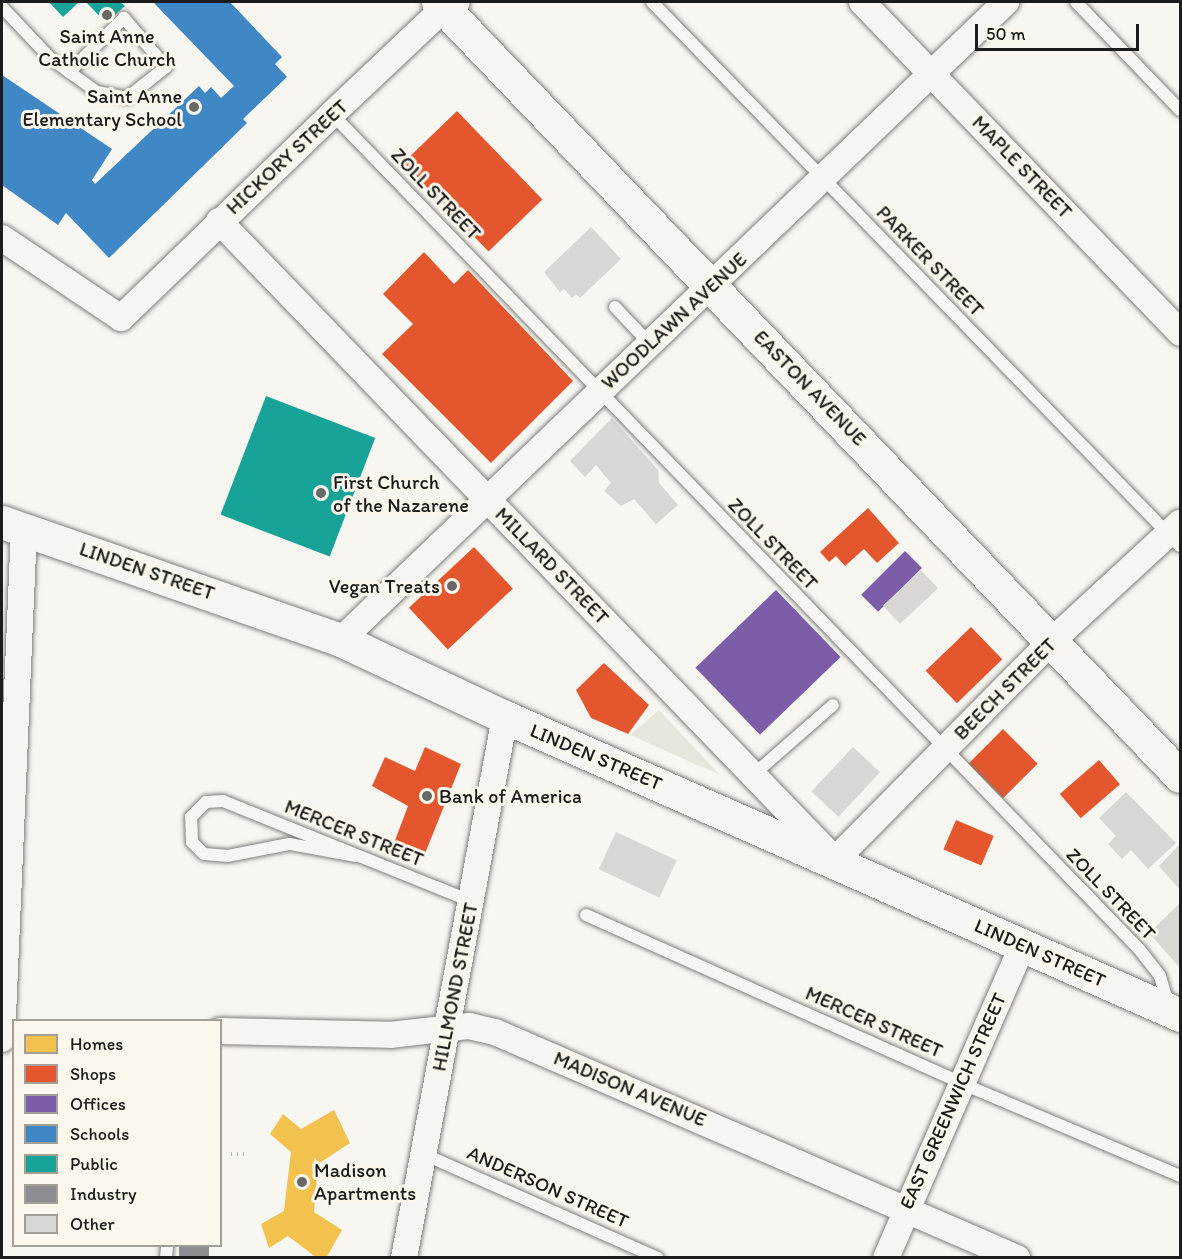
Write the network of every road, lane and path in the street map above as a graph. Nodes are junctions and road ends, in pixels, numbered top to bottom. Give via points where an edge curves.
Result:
1 (652, 2) edge
2 (862, 2) edge
3 (1006, 2) edge
4 (1076, 2) edge
5 (446, 4) edge
6 (2, 8) edge
7 (69, 72) junction
8 (933, 73) junction
9 (1180, 110) edge
10 (332, 114) junction
11 (824, 180) junction
12 (219, 221) junction
13 (2, 238) edge
14 (712, 286) junction
15 (615, 307) dead end
16 (1180, 333) edge
17 (650, 345) junction
18 (600, 391) junction
19 (486, 498) junction
20 (13, 526) edge
21 (1177, 534) edge
22 (341, 640) junction
23 (1053, 640) junction
24 (833, 705) dead end
25 (504, 717) junction
26 (944, 751) junction
27 (8, 756) edge
28 (753, 775) junction
29 (1180, 776) edge
30 (356, 856) junction
31 (835, 860) junction
32 (471, 901) junction
33 (586, 915) dead end
34 (1023, 945) junction
35 (1177, 1009) edge
36 (2, 1021) edge
37 (222, 1031) edge
38 (447, 1031) junction
39 (2, 1039) edge
40 (961, 1083) junction
41 (421, 1153) junction
42 (231, 1154) dead end
43 (245, 1154) dead end
44 (1180, 1176) edge
45 (906, 1208) junction
46 (404, 1257) edge
47 (658, 1257) edge
48 (886, 1257) edge
49 (1017, 1257) edge

1 - 11 lane, PARKER STREET
2 - 8 street, MAPLE STREET
3 - 8 street, WOODLAWN AVENUE
4 - 9 lane
5 - 10 street, HICKORY STREET
5 - 14 main road, EASTON AVENUE
6 - 7 lane via 50,58
7 - 7 lane via 97,92 128,98 166,67 124,18
8 - 11 street, WOODLAWN AVENUE
8 - 16 street, MAPLE STREET
10 - 12 street, HICKORY STREET
10 - 18 lane, ZOLL STREET
11 - 14 street, WOODLAWN AVENUE
11 - 21 lane, PARKER STREET
12 - 13 street, HICKORY STREET via 121,318
12 - 19 street, MILLARD STREET
14 - 17 street, WOODLAWN AVENUE
14 - 23 main road, EASTON AVENUE
15 - 17 lane
17 - 18 street, WOODLAWN AVENUE
18 - 19 street, WOODLAWN AVENUE
18 - 26 lane, ZOLL STREET
19 - 22 street, WOODLAWN AVENUE
19 - 28 street, MILLARD STREET
20 - 22 main road, LINDEN STREET
20 - 27 street
21 - 23 street, BEECH STREET
22 - 25 main road, LINDEN STREET
23 - 26 street, BEECH STREET
23 - 29 main road, EASTON AVENUE
24 - 28 lane
25 - 31 main road, LINDEN STREET
25 - 32 street, HILLMOND STREET
26 - 31 street, BEECH STREET
26 - 35 lane, ZOLL STREET via 1139,949 1160,976
27 - 36 street
28 - 31 street, MILLARD STREET
30 - 30 lane, MERCER STREET via 289,844 228,856 204,854 192,842 191,817 206,802 223,801
30 - 32 lane, MERCER STREET
31 - 34 main road, LINDEN STREET
32 - 38 street, HILLMOND STREET
33 - 40 lane, MERCER STREET
34 - 35 main road, LINDEN STREET
34 - 40 street, EAST GREENWICH STREET
36 - 39 street
37 - 38 street, MADISON AVENUE via 390,1035
38 - 41 street, HILLMOND STREET
38 - 45 street, MADISON AVENUE via 469,1026 495,1032
40 - 44 lane, MERCER STREET
40 - 45 street, EAST GREENWICH STREET
41 - 46 street, HILLMOND STREET
41 - 47 lane, ANDERSON STREET
42 - 43 path
45 - 48 street, EAST GREENWICH STREET
45 - 49 street, MADISON AVENUE

